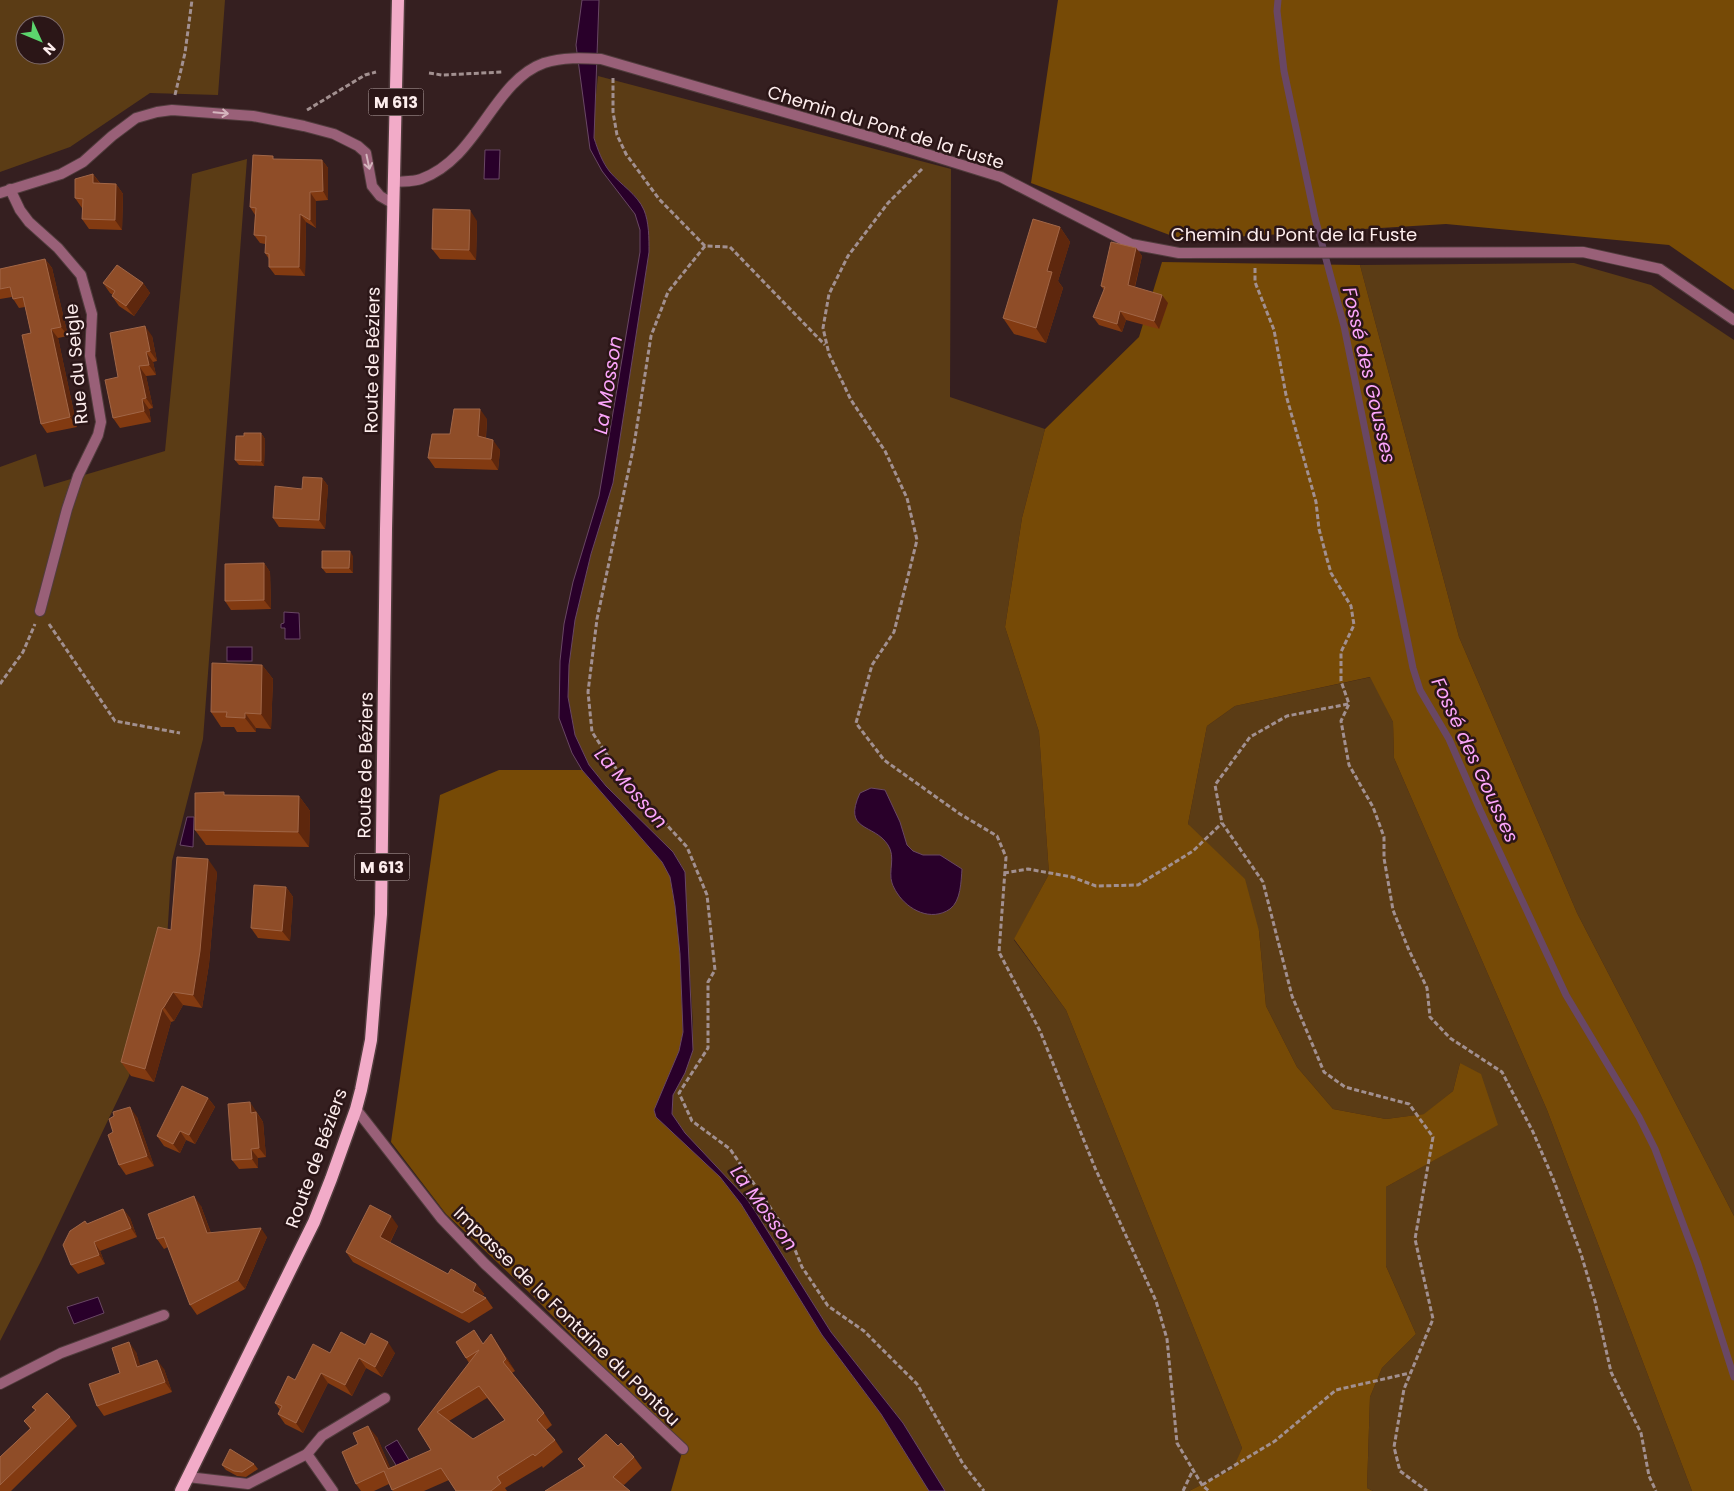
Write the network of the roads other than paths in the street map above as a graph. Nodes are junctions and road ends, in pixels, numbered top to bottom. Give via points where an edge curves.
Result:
1 (398, 0) edge
2 (394, 182) junction
3 (5, 191) edge
4 (392, 203) junction
5 (1734, 320) edge
6 (40, 612) road end
7 (356, 1109) junction
8 (164, 1315) dead end
9 (0, 1384) edge
10 (385, 1398) dead end
11 (683, 1449) dead end
12 (307, 1454) junction
13 (188, 1478) junction
14 (181, 1491) edge
15 (333, 1491) edge

1 - 2 main road, Route de Béziers / M 613
2 - 4 main road, Route de Béziers / M 613
2 - 5 street, Chemin du Pont de la Fuste via 420,180 465,148 522,75 544,63 572,57 601,59 1001,177 1131,244 1179,253 1583,252 1660,269
3 -> 4 street via 61,174 83,162 136,118 172,110 253,116 334,134 366,153 372,186
3 - 6 street, Rue du Seigle via 29,222 81,275 92,314 90,356 101,422 67,509
4 - 7 main road, Route de Béziers / M 613 via 381,914 371,1040
7 - 11 street, Impasse de la Fontaine du Pontou via 441,1218 485,1264
7 - 13 main road, Route de Béziers / M 613 via 314,1222
8 - 9 street via 61,1353
10 - 12 street via 322,1436
12 - 13 street via 248,1484
12 - 15 street
13 - 14 main road, Route de Béziers / M 613

